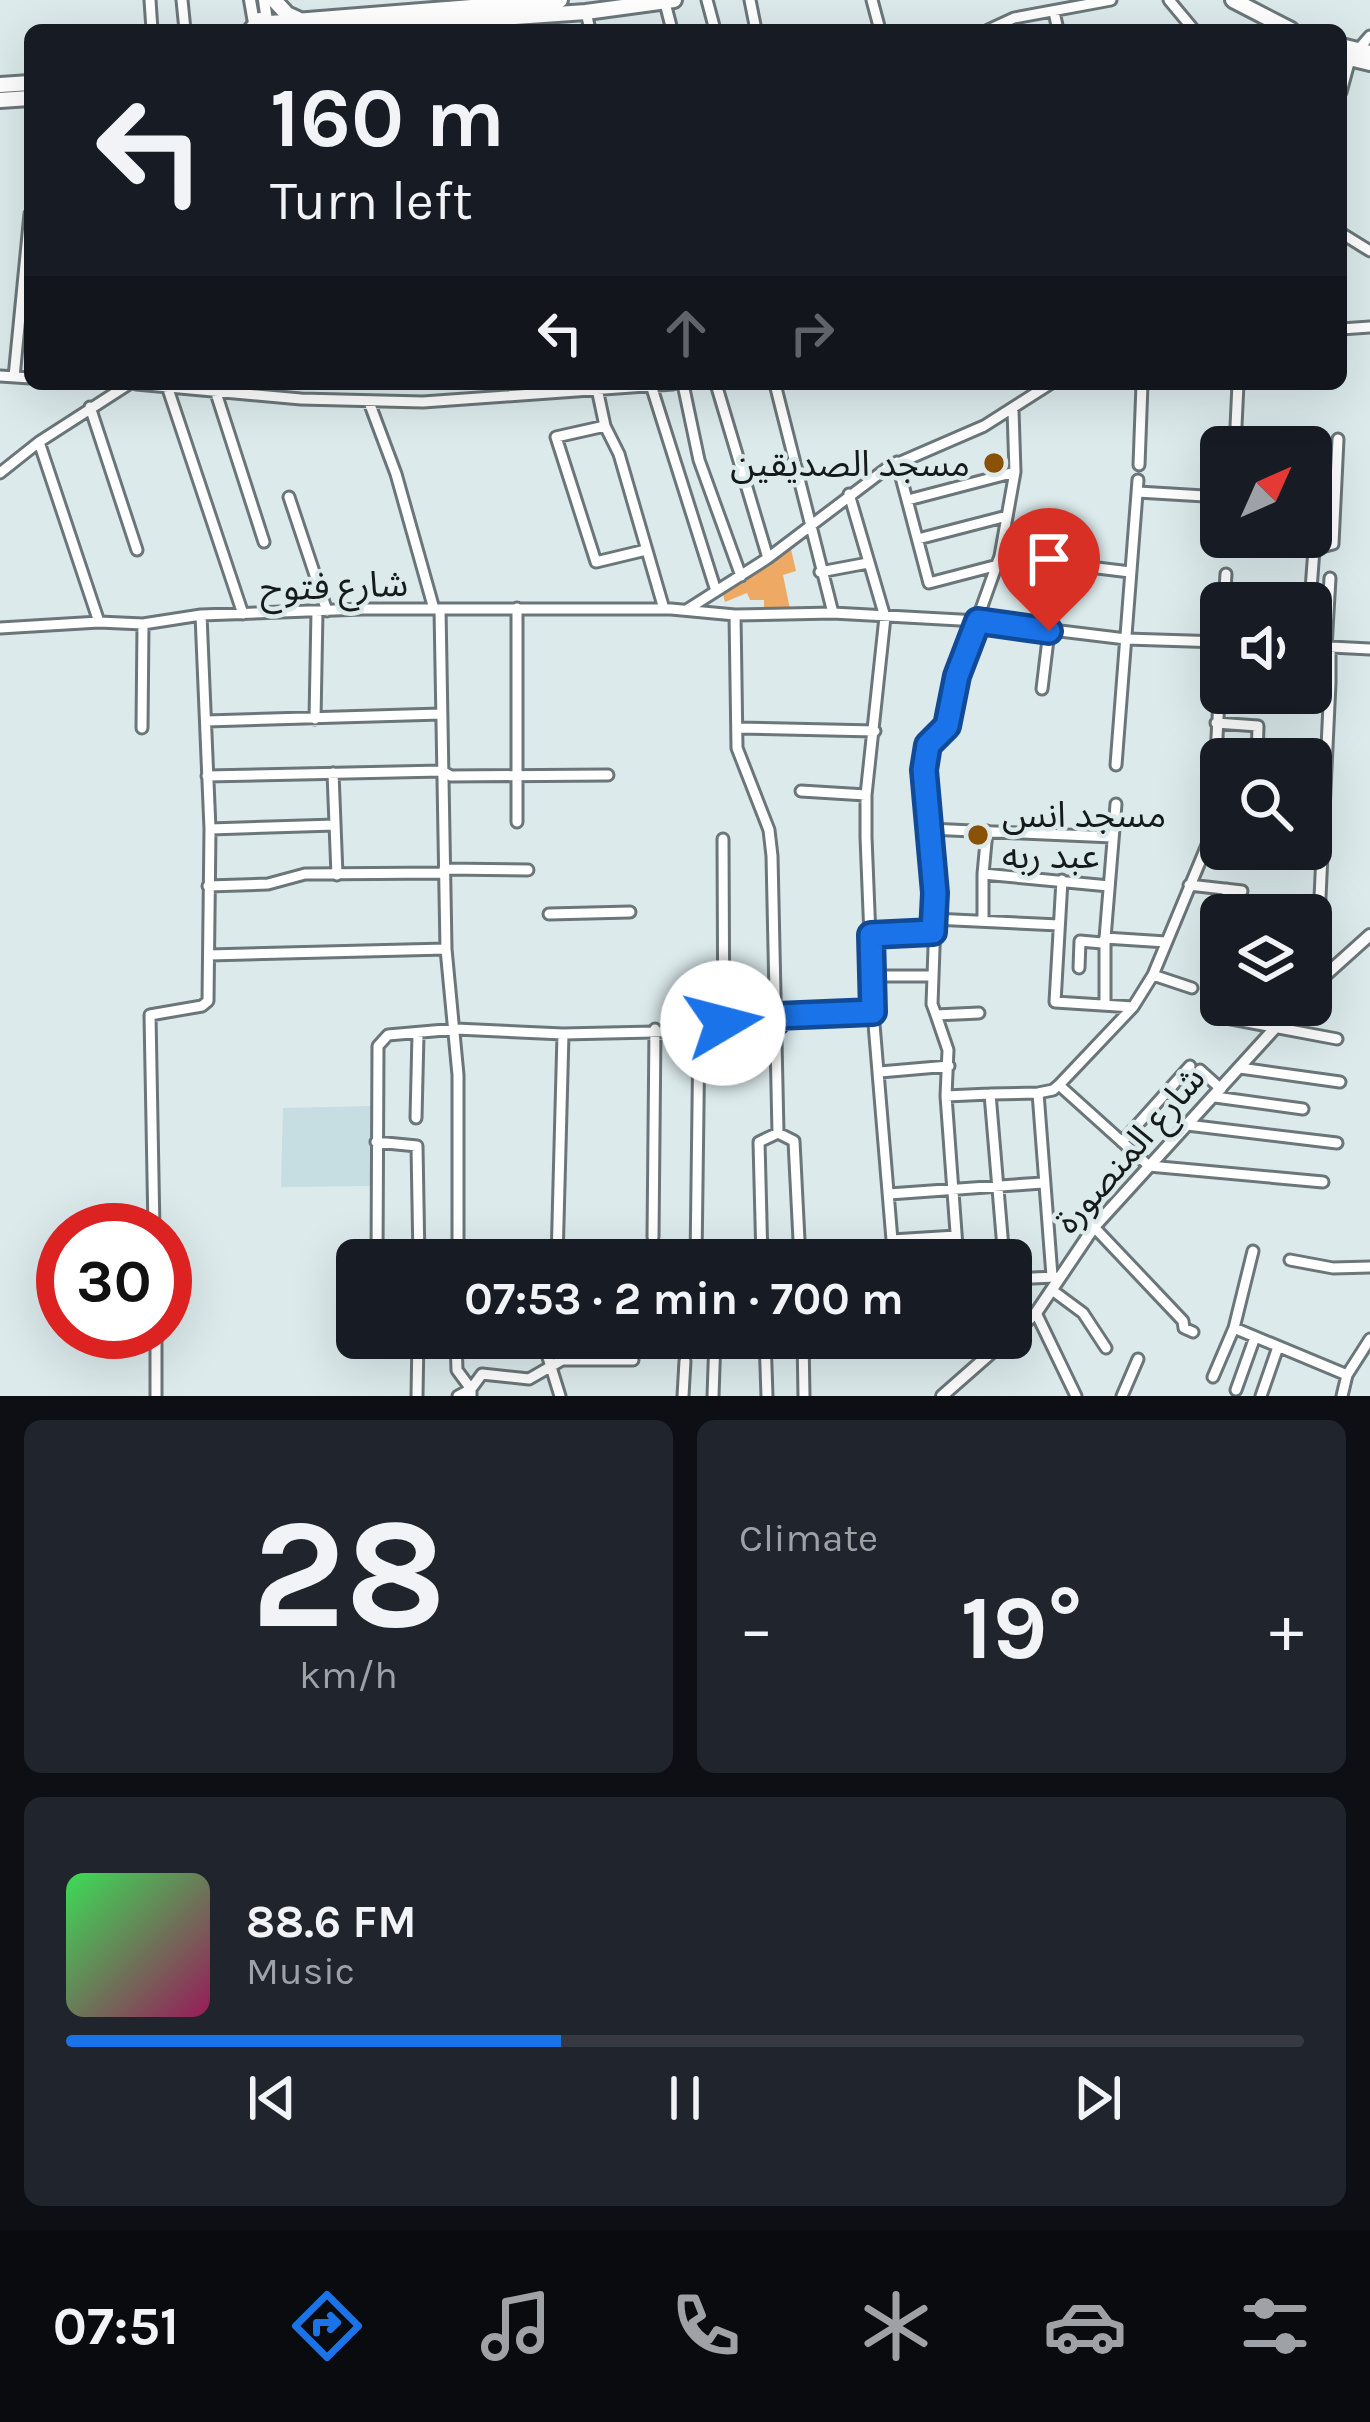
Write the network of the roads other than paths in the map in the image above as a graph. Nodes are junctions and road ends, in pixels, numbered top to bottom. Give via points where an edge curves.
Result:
1 (274, 0) edge
2 (560, 0) edge
3 (1111, 0) edge
4 (1169, 0) edge
5 (1218, 0) edge
6 (1233, 0) edge
7 (669, 1) edge
8 (419, 6) edge
9 (586, 12) junction
10 (1054, 12) junction
11 (504, 13) edge
12 (1020, 17) junction
13 (302, 21) junction
14 (531, 23) edge
15 (280, 24) edge
16 (472, 24) edge
17 (589, 24) edge
18 (1003, 24) edge
19 (1022, 24) edge
20 (1057, 24) edge
21 (1189, 24) edge
22 (1258, 24) edge
23 (1279, 24) edge
24 (1370, 36) edge
25 (1352, 53) edge
26 (1370, 63) edge
27 (24, 277) edge
28 (0, 376) edge
29 (14, 377) junction
30 (24, 378) edge
31 (121, 390) edge
32 (168, 390) edge
33 (180, 390) edge
34 (298, 390) edge
35 (437, 390) edge
36 (479, 390) edge
37 (514, 390) edge
38 (598, 390) edge
39 (654, 390) edge
40 (684, 390) edge
41 (718, 390) edge
42 (777, 390) edge
43 (1041, 390) edge
44 (1142, 390) edge
45 (1238, 390) edge
46 (216, 393) junction
47 (301, 399) junction
48 (482, 399) junction
49 (440, 401) junction
50 (369, 402) junction
51 (90, 407) junction
52 (1013, 410) junction
53 (604, 426) junction
54 (1236, 426) edge
55 (1338, 439) dead end
56 (39, 442) junction
57 (897, 462) junction
58 (1139, 465) dead end
59 (0, 472) edge
60 (1015, 472) junction
61 (849, 494) junction
62 (1200, 494) edge
63 (289, 497) dead end
64 (908, 500) junction
65 (1007, 516) junction
66 (812, 523) junction
67 (917, 539) junction
68 (264, 542) dead end
69 (137, 550) dead end
70 (646, 550) junction
71 (768, 558) junction
72 (999, 560) junction
73 (868, 562) junction
74 (820, 572) junction
75 (1130, 572) junction
76 (1226, 574) dead end
77 (741, 576) junction
78 (1330, 578) dead end
79 (1225, 582) edge
80 (1312, 582) edge
81 (1330, 582) edge
82 (716, 591) junction
83 (517, 608) junction
84 (667, 608) junction
85 (437, 609) junction
86 (688, 610) junction
87 (322, 611) junction
88 (833, 613) junction
89 (243, 614) junction
90 (735, 615) junction
91 (201, 616) junction
92 (885, 617) junction
93 (978, 621) junction
94 (99, 622) junction
95 (143, 624) junction
96 (0, 628) edge
97 (1049, 631) junction
98 (1126, 640) junction
99 (1200, 642) edge
100 (1332, 647) edge
101 (1370, 649) edge
102 (1042, 689) dead end
103 (441, 714) junction
104 (1217, 714) edge
105 (1328, 714) edge
106 (315, 719) junction
107 (206, 722) junction
108 (1216, 723) junction
109 (142, 728) dead end
110 (737, 728) junction
111 (875, 731) junction
112 (1216, 738) edge
113 (1258, 738) edge
114 (1115, 765) dead end
115 (442, 772) junction
116 (333, 773) junction
117 (608, 775) dead end
118 (207, 776) junction
119 (518, 778) junction
120 (801, 791) dead end
121 (866, 795) junction
122 (1116, 804) dead end
123 (517, 822) dead end
124 (335, 826) junction
125 (210, 829) junction
126 (928, 829) junction
127 (987, 831) junction
128 (1113, 837) junction
129 (723, 839) dead end
130 (1200, 865) edge
131 (528, 870) dead end
132 (444, 871) junction
133 (983, 874) junction
134 (338, 875) junction
135 (1062, 880) junction
136 (1189, 885) junction
137 (208, 886) junction
138 (1109, 886) junction
139 (1227, 889) junction
140 (1242, 890) dead end
141 (1227, 894) edge
142 (1318, 894) edge
143 (630, 912) dead end
144 (549, 914) dead end
145 (934, 919) junction
146 (983, 921) junction
147 (1059, 925) junction
148 (933, 932) junction
149 (871, 935) junction
150 (1370, 935) edge
151 (1105, 938) junction
152 (1166, 942) junction
153 (446, 949) junction
154 (208, 955) junction
155 (1079, 968) dead end
156 (1332, 969) edge
157 (1153, 975) junction
158 (872, 976) junction
159 (932, 976) junction
160 (1192, 988) dead end
161 (1105, 1004) junction
162 (1133, 1007) junction
163 (873, 1012) junction
164 (979, 1013) dead end
165 (936, 1015) junction
166 (777, 1018) junction
167 (723, 1023) junction
168 (1258, 1026) edge
169 (1278, 1026) edge
170 (456, 1029) junction
171 (655, 1029) junction
172 (1275, 1030) junction
173 (698, 1031) junction
174 (418, 1034) junction
175 (563, 1034) junction
176 (1337, 1039) dead end
177 (949, 1066) junction
178 (724, 1067) dead end
179 (1240, 1068) junction
180 (880, 1072) junction
181 (1340, 1082) dead end
182 (1059, 1084) junction
183 (1038, 1093) junction
184 (1218, 1093) junction
185 (990, 1094) junction
186 (946, 1096) junction
187 (1303, 1109) dead end
188 (416, 1118) dead end
189 (1187, 1125) junction
190 (778, 1133) junction
191 (376, 1142) junction
192 (1121, 1142) junction
193 (1337, 1143) dead end
194 (1148, 1166) junction
195 (1323, 1182) dead end
196 (1042, 1183) junction
197 (998, 1187) junction
198 (953, 1190) junction
199 (889, 1194) junction
200 (153, 1203) edge
201 (1094, 1227) junction
202 (956, 1236) junction
203 (653, 1238) dead end
204 (377, 1239) edge
205 (419, 1239) edge
206 (458, 1239) edge
207 (557, 1239) edge
208 (696, 1239) edge
209 (761, 1239) edge
210 (799, 1239) edge
211 (956, 1239) edge
212 (1002, 1239) edge
213 (1253, 1251) dead end
214 (1290, 1260) dead end
215 (1370, 1267) edge
216 (1056, 1277) junction
217 (1032, 1278) edge
218 (1052, 1290) junction
219 (1036, 1313) junction
220 (1032, 1317) edge
221 (1234, 1328) junction
222 (1193, 1332) dead end
223 (1256, 1337) junction
224 (1370, 1339) edge
225 (1278, 1347) junction
226 (1106, 1348) dead end
227 (156, 1359) edge
228 (418, 1359) edge
229 (457, 1359) edge
230 (546, 1359) edge
231 (714, 1359) edge
232 (766, 1359) edge
233 (803, 1359) edge
234 (985, 1359) edge
235 (1138, 1359) dead end
236 (633, 1360) dead end
237 (685, 1361) dead end
238 (548, 1366) junction
239 (1347, 1375) junction
240 (1214, 1377) dead end
241 (529, 1378) junction
242 (1236, 1390) dead end
243 (471, 1392) edge
244 (1073, 1395) edge
245 (157, 1396) edge
246 (418, 1396) edge
247 (458, 1396) edge
248 (529, 1396) edge
249 (560, 1396) edge
250 (683, 1396) edge
251 (713, 1396) edge
252 (767, 1396) edge
253 (804, 1396) edge
254 (942, 1396) edge
255 (1122, 1396) edge
256 (1261, 1396) edge
257 (1342, 1396) edge

1 - 13 highway
2 - 11 highway
3 - 10 street
4 - 21 street
5 - 22 highway
6 - 23 highway
7 - 9 highway
8 - 11 highway
8 - 13 highway
9 - 14 highway
9 - 17 street
10 - 12 street
10 - 20 street
11 - 14 highway
11 - 16 highway
12 - 18 street
12 - 19 street
13 - 15 highway
24 - 25 street
25 - 26 highway
27 - 29 street
28 - 29 street
29 - 30 street
31 - 51 street
32 - 89 street
33 - 46 street
34 - 47 street
35 - 49 street
36 - 48 street
37 - 48 street
38 - 53 street
39 - 82 street
40 - 77 street via 699,460
41 - 71 street
42 - 66 street
43 - 52 street
44 - 58 street
45 - 54 street
46 - 47 street
46 - 68 street
47 - 50 street
48 - 49 street
49 - 50 street
50 - 85 street
51 - 56 street
51 - 69 street
52 - 57 street
52 - 60 street
53 - 70 street
53 - 70 street via 556,436 596,562
55 - 80 street via 1333,544 1314,549
56 - 59 street
56 - 94 street
57 - 61 street
57 - 64 street
60 - 64 street
60 - 65 street
61 - 66 street
61 - 73 street
62 - 75 street via 1138,486
63 - 87 street
64 - 67 street
65 - 67 street
65 - 72 street
66 - 71 street
66 - 74 street
67 - 72 street via 929,583
70 - 84 street
71 - 77 street
72 - 75 street
72 - 93 street
73 - 74 street
73 - 92 street
74 - 88 street
75 - 98 street
76 - 79 street
77 - 82 street
78 - 81 street
82 - 86 street
83 - 84 street, شارع فتوح
83 - 85 street, شارع فتوح
83 - 119 street
84 - 86 street, شارع فتوح
85 - 87 street, شارع فتوح
85 - 103 street
86 - 90 street, شارع فتوح
87 - 89 street, شارع فتوح
87 - 106 street
88 - 90 street, شارع فتوح
88 - 92 street, شارع فتوح
89 - 91 street, شارع فتوح
90 - 110 street
91 - 95 street, شارع فتوح
91 - 107 street
92 - 93 street, شارع فتوح
92 - 111 street
93 - 97 street, شارع فتوح
93 - 126 street via 947,726 928,745
94 - 95 street, شارع فتوح
94 - 96 street, شارع فتوح
95 - 109 street
97 - 98 street, شارع فتوح
97 - 102 street
98 - 99 street, شارع فتوح
98 - 114 street
100 - 101 street
103 - 106 street
103 - 115 street
104 - 108 street
105 - 142 street
106 - 107 street
107 - 118 street
108 - 112 street
108 - 113 street via 1258,726
110 - 111 street
110 - 166 street via 771,842
111 - 121 street
115 - 116 street
115 - 119 street
115 - 132 street
116 - 118 street
116 - 124 street
117 - 119 street
118 - 125 street
119 - 123 street
120 - 121 street
121 - 149 street
122 - 128 street
124 - 125 street
124 - 134 street
125 - 137 street
126 - 127 street
126 - 145 street
127 - 128 street
127 - 133 street
128 - 138 street
129 - 167 street
130 - 136 street
131 - 132 street
132 - 134 street
132 - 153 street
133 - 135 street
133 - 146 street
134 - 137 street
135 - 138 street
135 - 147 street
136 - 139 street
136 - 152 street
137 - 154 street
138 - 151 street
139 - 140 street
139 - 141 street
143 - 144 street
145 - 146 street
145 - 148 street
146 - 147 street
147 - 161 street via 1055,1002
148 - 149 street
148 - 159 street
149 - 158 street
150 - 156 main road
151 - 152 street
151 - 155 street via 1080,941
151 - 161 street
152 - 157 street
153 - 154 street
153 - 170 street
154 - 200 street via 208,1000 150,1015
157 - 160 street
157 - 162 street
158 - 159 street
158 - 163 street
159 - 165 street
161 - 162 street
162 - 182 street
163 - 166 street
163 - 180 street
164 - 165 street
165 - 177 street
166 - 167 street
166 - 190 street
167 - 173 street
167 - 178 street
168 - 172 street
169 - 172 main road, شارع المنصورة
170 - 174 street
170 - 175 street
170 - 206 street
171 - 173 street
171 - 175 street
171 - 203 street
172 - 176 street
172 - 179 main road, شارع المنصورة
173 - 208 street
174 - 188 street
174 - 191 street via 388,1035 378,1046
175 - 207 street
177 - 180 street
177 - 186 street
179 - 181 street
179 - 184 main road, شارع المنصورة
180 - 199 street
182 - 183 street
182 - 192 street
183 - 185 street
183 - 196 street
184 - 187 street
184 - 189 main road, شارع المنصورة
184 - 192 street via 1195,1068
185 - 186 street
185 - 197 street
186 - 198 street
189 - 193 street
189 - 194 main road, شارع المنصورة
190 - 209 street via 759,1142
190 - 210 street via 794,1142
191 - 204 street
191 - 205 street via 417,1146
192 - 194 street
194 - 195 street
194 - 201 main road, شارع المنصورة
196 - 197 street
196 - 216 street
197 - 198 street
197 - 212 street
198 - 199 street
198 - 202 street
199 - 202 street via 892,1240
201 - 216 main road, شارع المنصورة
201 - 222 street
202 - 211 street
213 - 221 street
214 - 215 street
216 - 217 street
216 - 218 main road, شارع المنصورة
218 - 219 main road, شارع المنصورة
218 - 226 street via 1083,1313
219 - 220 main road, شارع المنصورة
219 - 244 street
221 - 223 street
221 - 240 street
223 - 225 street
223 - 242 street
224 - 239 street
225 - 239 street
225 - 256 street
227 - 245 street
228 - 246 street
229 - 243 street
230 - 238 street
231 - 251 street
232 - 252 street
233 - 253 street
234 - 254 main road, شارع المنصورة
235 - 255 street
236 - 238 street
237 - 250 street
238 - 241 street
238 - 249 street
239 - 257 street
241 - 243 street via 482,1374
241 - 248 street
243 - 247 street

